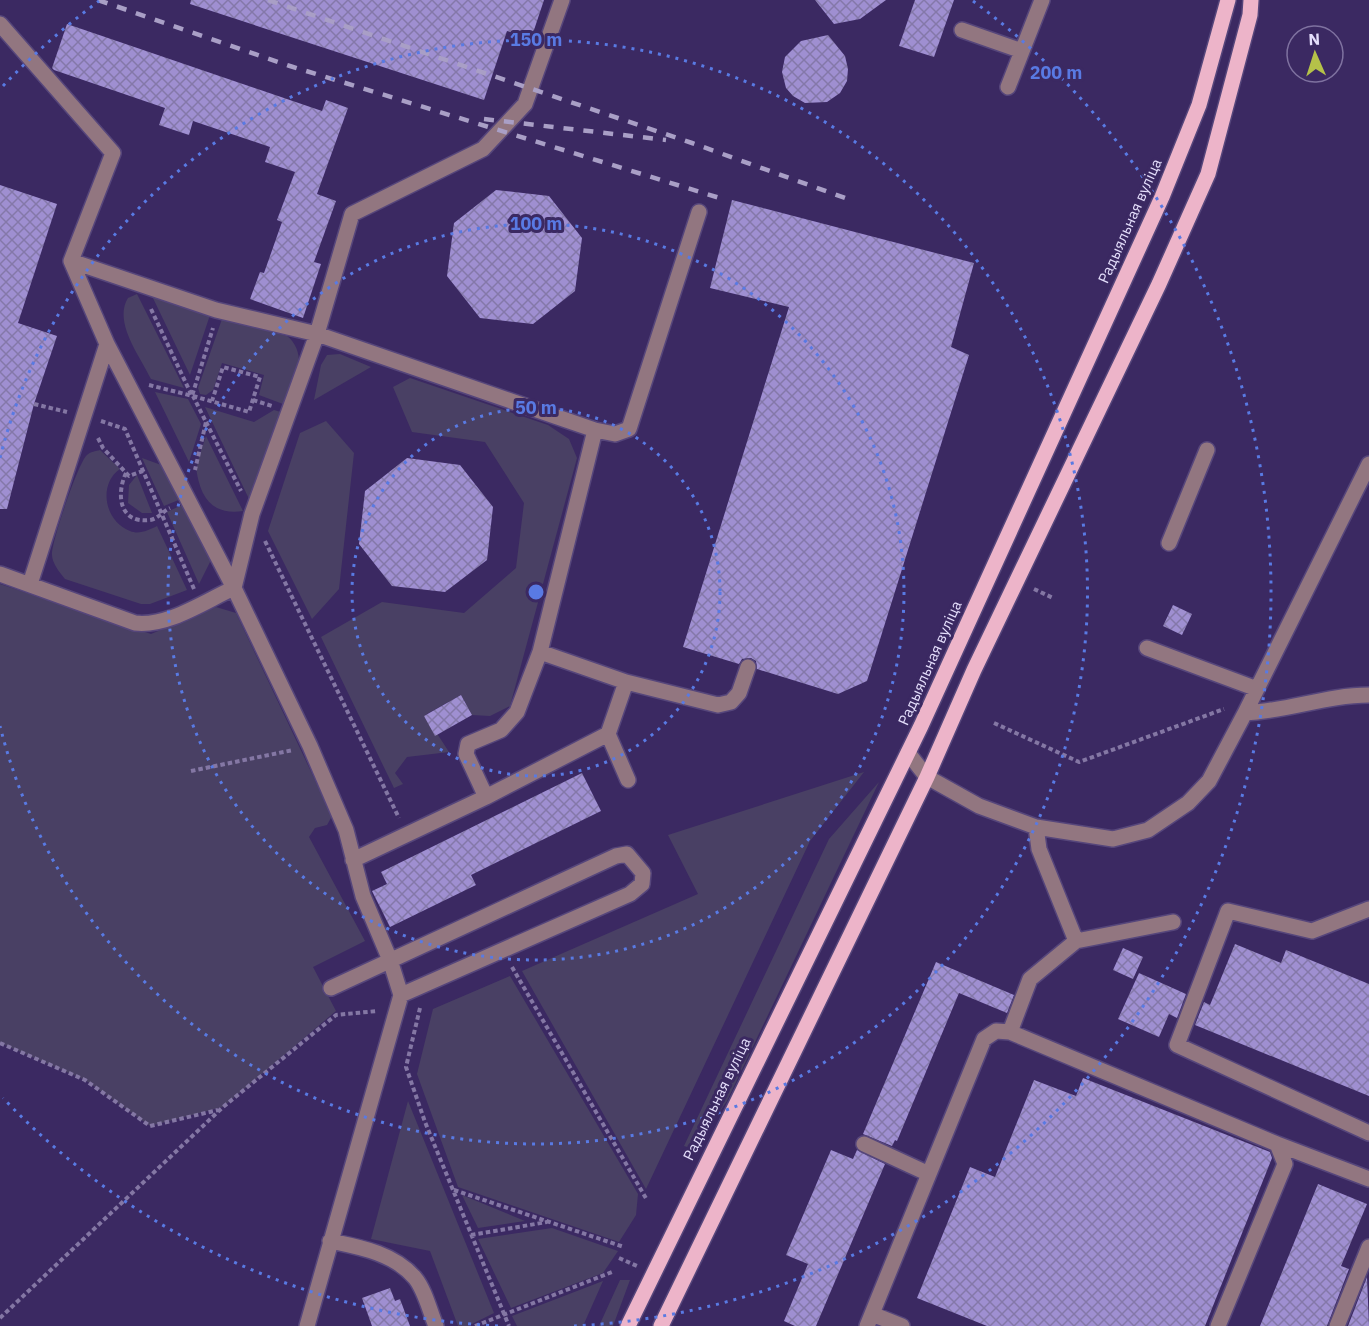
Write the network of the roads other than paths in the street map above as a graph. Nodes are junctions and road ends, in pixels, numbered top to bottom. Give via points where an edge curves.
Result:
1 (562, 0) edge
2 (1042, 0) edge
3 (1228, 0) edge
4 (1251, 0) edge
5 (0, 24) edge
6 (962, 30) dead end
7 (1022, 51) junction
8 (1008, 87) dead end
9 (699, 212) dead end
10 (71, 261) junction
11 (317, 334) junction
12 (107, 344) junction
13 (595, 430) junction
14 (1207, 450) dead end
15 (1369, 464) edge
16 (1169, 543) dead end
17 (0, 574) edge
18 (30, 584) junction
19 (234, 588) junction
20 (1147, 648) dead end
21 (540, 652) junction
22 (748, 667) dead end
23 (627, 682) junction
24 (1369, 687) edge
25 (1257, 689) junction
26 (1345, 695) junction
27 (1369, 695) edge
28 (1245, 713) junction
29 (608, 734) junction
30 (908, 753) junction
31 (927, 777) junction
32 (627, 780) dead end
33 (486, 797) junction
34 (1036, 827) junction
35 (353, 860) junction
36 (1369, 909) edge
37 (1173, 922) dead end
38 (1076, 940) junction
39 (390, 960) junction
40 (331, 988) dead end
41 (398, 1002) junction
42 (1010, 1032) junction
43 (1369, 1133) edge
44 (1277, 1143) junction
45 (864, 1144) dead end
46 (929, 1174) junction
47 (1369, 1179) edge
48 (330, 1241) junction
49 (1369, 1247) edge
50 (869, 1320) edge
51 (307, 1326) edge
52 (436, 1326) edge
53 (628, 1326) edge
54 (662, 1326) edge
55 (902, 1326) edge
56 (1218, 1326) edge
57 (1336, 1326) edge

1 - 11 street via 525,104 483,150 352,214
2 - 7 street
3 - 30 main road, Радыяльная вуліца via 1198,105 1162,197
4 - 31 main road via 1251,15 1208,174
5 - 10 street via 113,153
6 - 7 street
7 - 8 street
9 - 13 street via 629,429 615,434
10 - 11 street via 216,310
10 - 12 street
11 - 13 street
11 - 19 street via 252,514
12 - 18 street via 87,417
12 - 19 street
13 - 21 street
14 - 16 street
15 - 25 street
17 - 18 street
18 - 19 street via 147,624
19 - 35 street via 310,746 346,830
20 - 25 street
21 - 23 street
21 - 33 street via 513,719 501,730 468,744 466,754
22 - 23 street via 739,693 731,702 718,705
23 - 29 street
24 - 26 street
25 - 28 street
26 - 27 street
26 - 28 street via 1278,711
28 - 34 street via 1209,781 1188,803 1148,830 1113,839
29 - 32 street
29 - 33 street
30 - 31 street
30 - 53 main road, Радыяльная вуліца
31 - 34 street via 979,806
31 - 54 main road
33 - 35 street
34 - 38 street via 1039,849
35 - 39 street via 363,896
36 - 43 street via 1311,931 1228,911 1177,1045
37 - 38 street
38 - 42 street via 1030,979
39 - 40 street
39 - 41 street
39 - 41 street via 616,856 627,854 643,873 642,884 630,894
41 - 48 street
42 - 44 street
42 - 46 street via 996,1031 984,1039
44 - 47 street
44 - 56 street via 1286,1164
45 - 46 street
46 - 50 street
48 - 51 street
48 - 52 street via 371,1250 396,1262 416,1279
49 - 57 street
50 - 55 street

